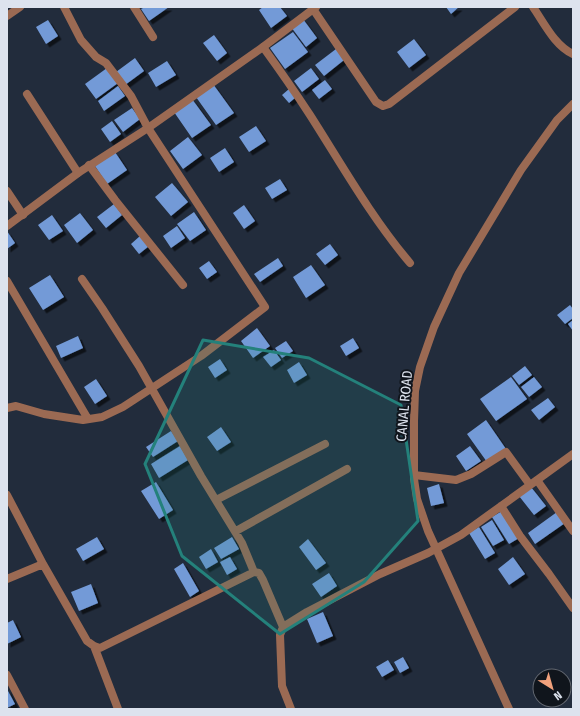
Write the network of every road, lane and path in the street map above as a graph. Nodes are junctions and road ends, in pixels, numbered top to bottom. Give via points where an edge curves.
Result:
1 (20, 7) edge
2 (64, 7) edge
3 (134, 7) edge
4 (515, 7) edge
5 (533, 7) edge
6 (314, 8) edge
7 (7, 16) edge
8 (153, 37) dead end
9 (263, 47) junction
10 (570, 52) edge
11 (27, 94) dead end
12 (573, 104) edge
13 (148, 128) junction
14 (89, 165) junction
15 (78, 173) junction
16 (7, 191) edge
17 (23, 215) junction
18 (7, 226) edge
19 (410, 263) dead end
20 (82, 279) dead end
21 (7, 281) edge
22 (183, 285) dead end
23 (152, 388) junction
24 (7, 408) edge
25 (88, 419) junction
26 (325, 444) dead end
27 (573, 454) edge
28 (347, 469) dead end
29 (414, 475) junction
30 (534, 482) junction
31 (7, 495) edge
32 (216, 500) junction
33 (501, 506) junction
34 (236, 531) junction
35 (573, 531) edge
36 (432, 551) junction
37 (43, 564) junction
38 (254, 572) junction
39 (7, 579) edge
40 (573, 608) edge
41 (283, 627) junction
42 (94, 646) junction
43 (7, 675) edge
44 (25, 709) edge
45 (118, 709) edge
46 (291, 709) edge
47 (509, 709) edge

1 - 7 street
2 - 13 street via 81,40 96,57 106,63 131,96
3 - 8 street
4 - 6 street via 383,106 376,102
5 - 10 street via 558,44
6 - 9 street
9 - 13 street
9 - 19 street via 309,113 373,214
11 - 15 street
12 - 29 street, CANAL ROAD via 521,170 459,273 440,314 420,367 415,391
13 - 14 street
13 - 23 street via 265,306 201,356
14 - 15 street
14 - 22 street
15 - 17 street
16 - 17 street
17 - 18 street
20 - 23 street
21 - 25 street
23 - 25 street via 123,407 102,417
23 - 32 street
24 - 25 street via 16,406 44,414
26 - 32 street
27 - 30 street
28 - 34 street
29 - 30 street via 456,480 472,474 506,452
29 - 36 street, CANAL ROAD via 417,499
30 - 33 street
30 - 35 street
31 - 37 street
32 - 34 street
33 - 36 street via 461,535
33 - 40 street
34 - 38 street
36 - 41 street via 373,577
36 - 47 street, CANAL ROAD
37 - 39 street
37 - 42 street via 87,641
38 - 41 street via 263,580
38 - 42 street via 100,648
41 - 46 street via 280,635 282,686
42 - 45 street
43 - 44 street

